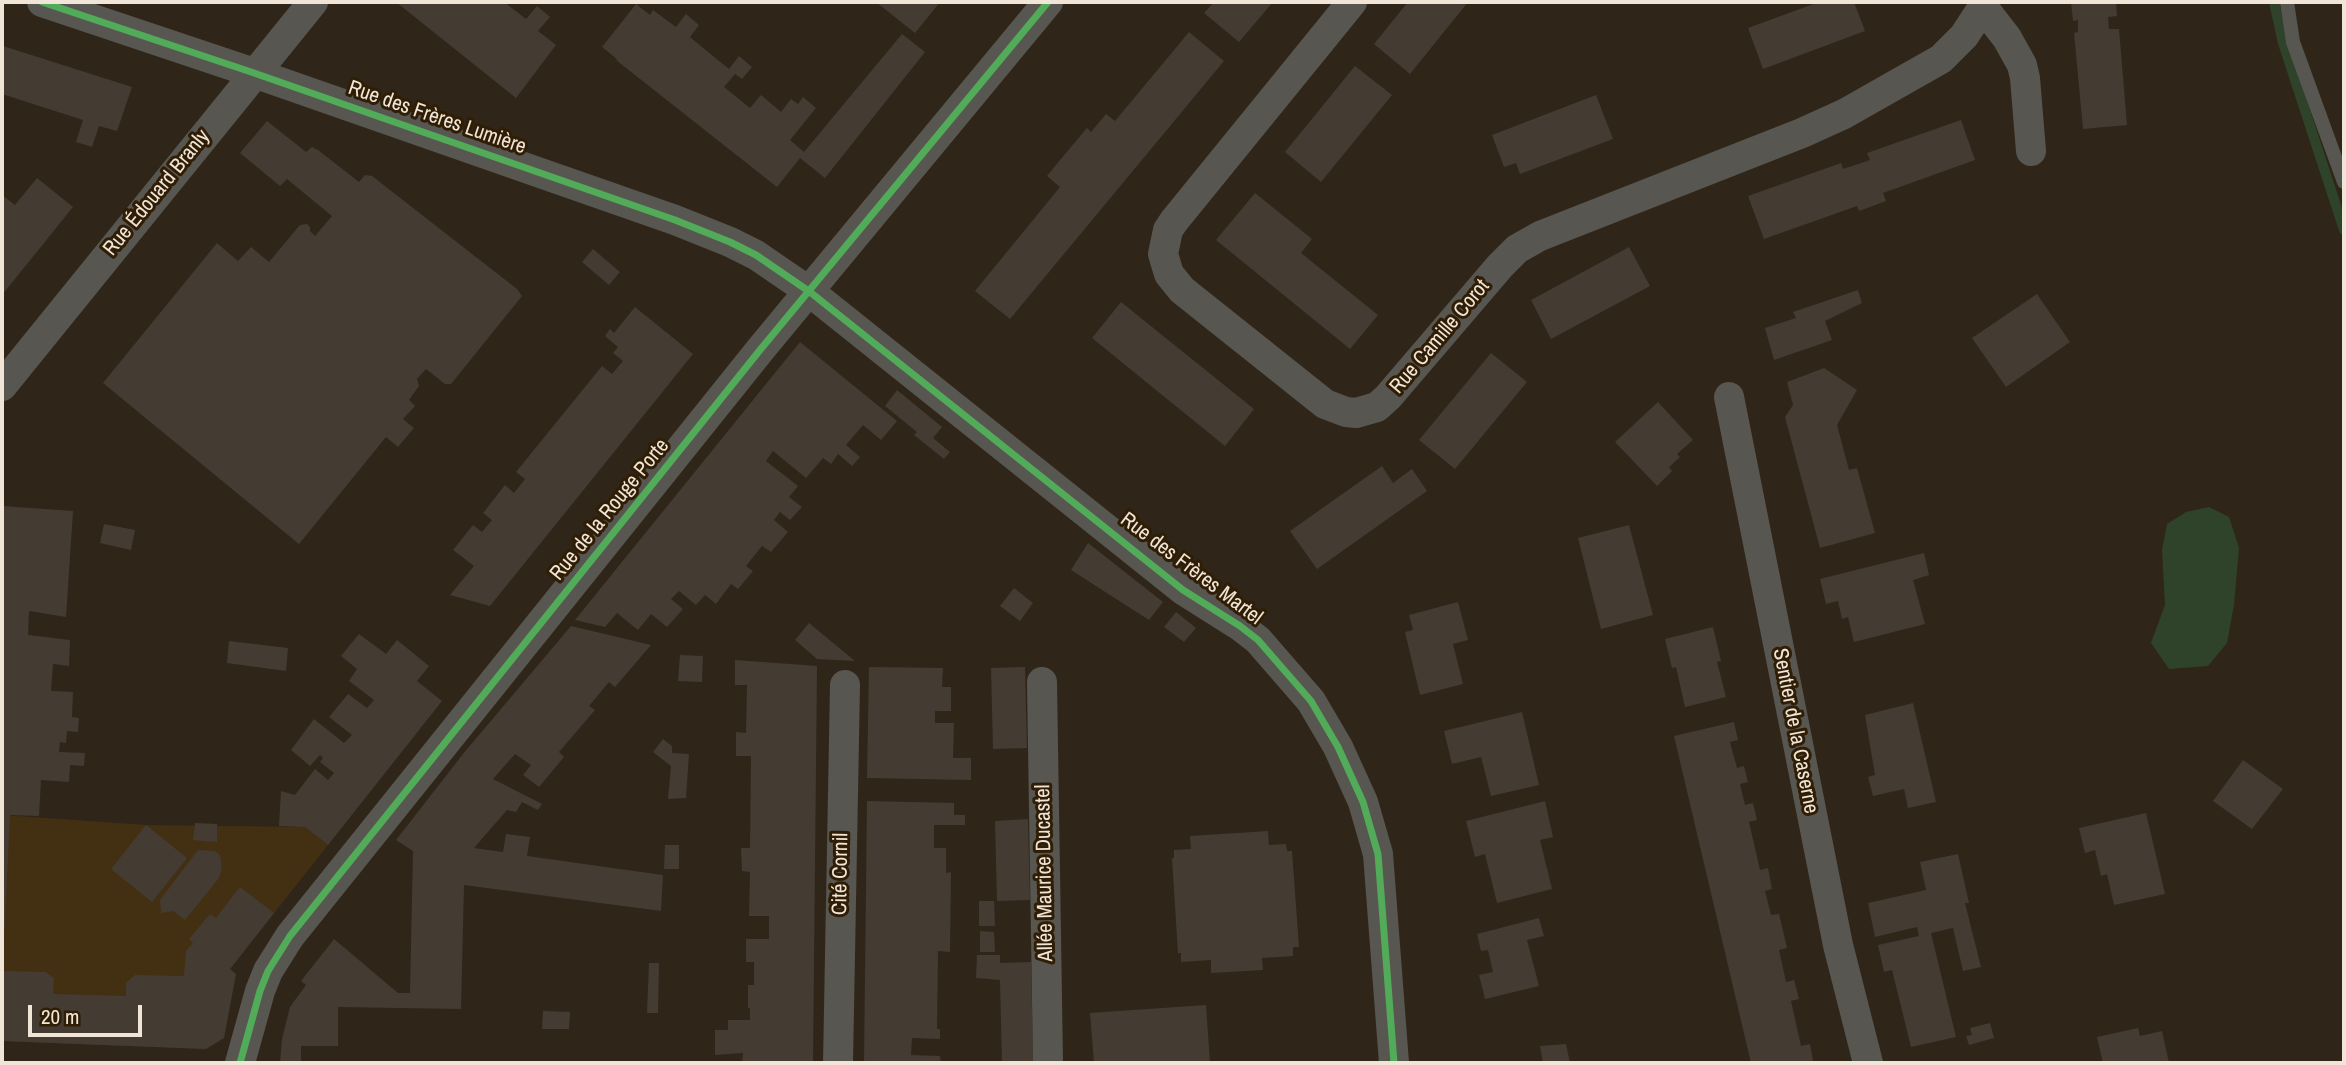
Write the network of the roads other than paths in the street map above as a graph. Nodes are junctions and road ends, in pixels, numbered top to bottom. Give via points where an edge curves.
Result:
1 (42, 2) edge
2 (313, 2) edge
3 (1048, 2) edge
4 (1352, 2) edge
5 (2287, 2) edge
6 (1984, 4) edge
7 (254, 73) junction
8 (2031, 151) dead end
9 (2344, 182) edge
10 (810, 292) junction
11 (2, 386) edge
12 (1729, 397) dead end
13 (1042, 682) dead end
14 (845, 685) dead end
15 (240, 1063) edge
16 (838, 1063) edge
17 (1048, 1063) edge
18 (1394, 1063) edge
19 (1868, 1063) edge

1 - 7 street, Rue des Frères Lumière
2 - 7 street, Rue Édouard Branly
3 - 10 street, Rue de la Rouge Porte
4 - 6 street, Rue Camille Corot via 1174,221 1163,254 1169,274 1182,290 1315,397 1335,409 1356,413 1377,407 1388,397 1517,249 1844,114 1941,59 1964,36
5 - 9 lane via 2293,42
6 - 8 street via 2022,65
7 - 10 street, Rue des Frères Lumière via 675,220 756,255
7 - 11 street, Rue Édouard Branly
10 - 15 street, Rue de la Rouge Porte via 290,936 264,981
10 - 18 street, Rue des Frères Martel via 1183,590 1258,640 1311,701 1352,774 1378,854
12 - 19 street, Sentier de la Caserne via 1838,945
13 - 17 street, Allée Maurice Ducastel
14 - 16 street, Cité Cornil

